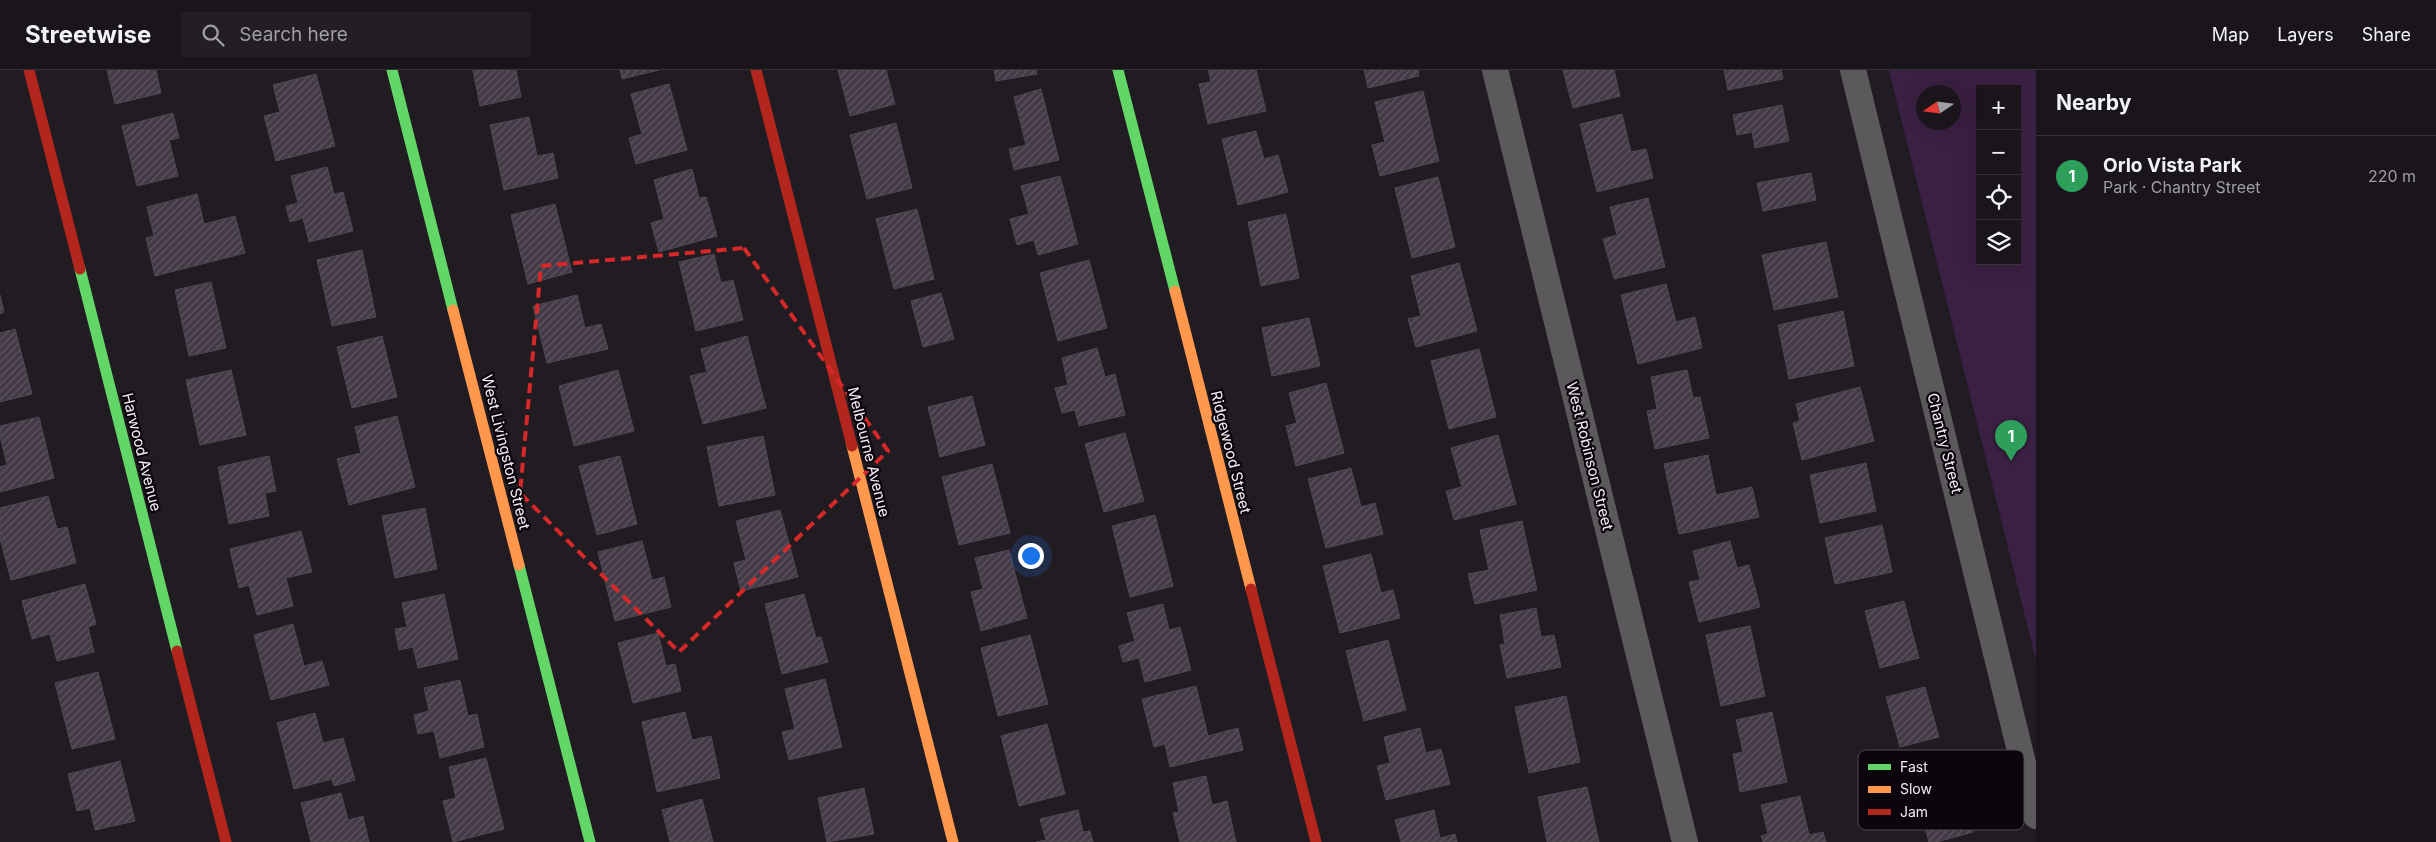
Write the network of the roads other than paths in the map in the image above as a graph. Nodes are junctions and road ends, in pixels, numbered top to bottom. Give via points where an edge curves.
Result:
1 (29, 70) edge
2 (392, 70) edge
3 (756, 70) edge
4 (1118, 70) edge
5 (1496, 70) edge
6 (1853, 70) edge
7 (2020, 750) edge
8 (2024, 767) edge
9 (2036, 816) edge
10 (226, 842) edge
11 (590, 842) edge
12 (953, 842) edge
13 (1316, 842) edge
14 (1685, 842) edge

1 - 10 street, Harwood Avenue
2 - 11 street, West Livingston Street
3 - 12 street, Melbourne Avenue
4 - 13 street, Ridgewood Street
5 - 14 street, West Robinson Street
6 - 7 street, Chantry Street
8 - 9 street, Chantry Street

